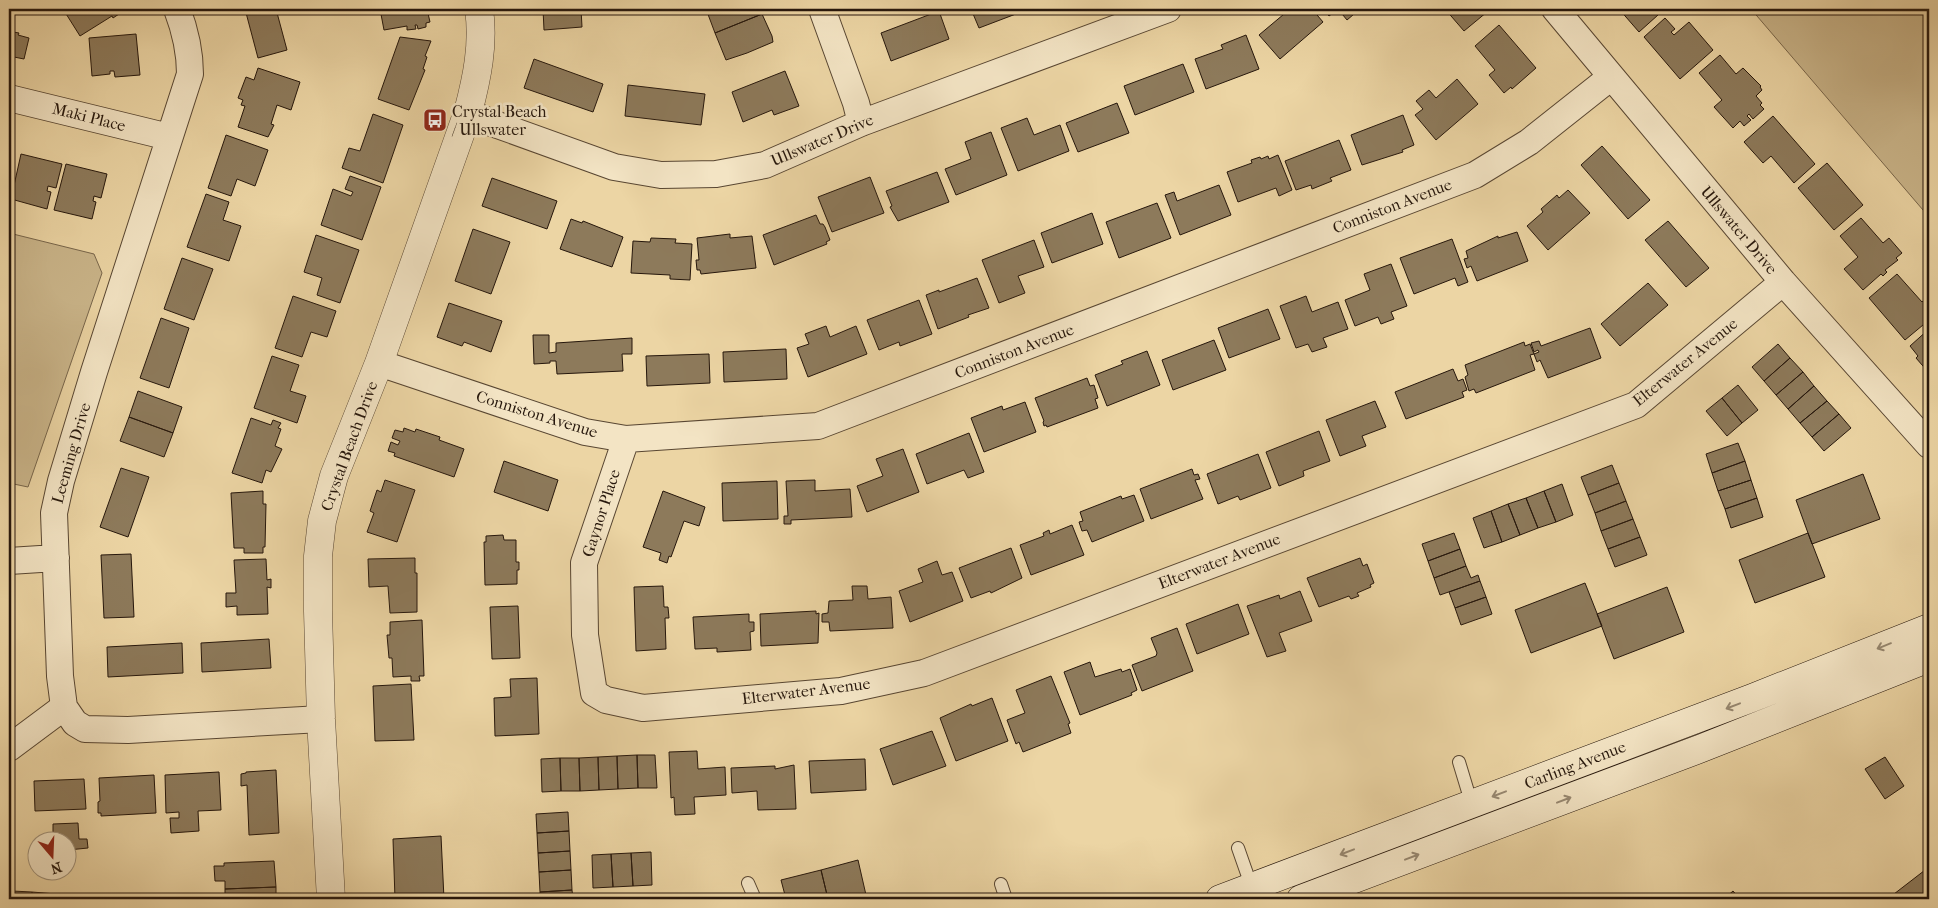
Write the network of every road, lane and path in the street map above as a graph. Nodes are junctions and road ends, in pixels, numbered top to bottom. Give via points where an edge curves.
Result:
1 (177, 9) edge
2 (479, 9) edge
3 (822, 9) edge
4 (1168, 9) edge
5 (1555, 9) edge
6 (1112, 19) edge
7 (1611, 78) junction
8 (9, 98) edge
9 (468, 112) junction
10 (862, 123) junction
11 (169, 137) junction
12 (1783, 282) junction
13 (379, 362) junction
14 (626, 439) junction
15 (1929, 445) edge
16 (56, 558) junction
17 (9, 561) edge
18 (1929, 628) edge
19 (1929, 658) edge
20 (606, 700) joint
21 (64, 707) junction
22 (321, 719) junction
23 (9, 748) edge
24 (1459, 762) dead end
25 (1472, 805) junction
26 (1238, 848) dead end
27 (748, 883) dead end
28 (1001, 884) dead end
29 (1252, 888) junction
30 (331, 899) edge
31 (755, 899) edge
32 (1006, 899) edge
33 (1220, 899) edge
34 (1301, 899) edge

1 - 11 street, Leeming Drive via 184,25 190,74
2 - 9 main road, Crystal Beach Drive via 482,32
3 - 10 street
4 - 6 street, Ullswater Drive
5 - 7 street, Ullswater Drive
6 - 10 street, Ullswater Drive
7 - 12 street, Ullswater Drive
7 - 14 street, Conniston Avenue via 1529,142 1475,175 818,426
8 - 11 street, Maki Place
9 - 10 street, Ullswater Drive via 614,167 661,175 716,174 765,164
9 - 13 main road, Crystal Beach Drive
11 - 16 street, Leeming Drive via 61,481 54,513
12 - 15 street, Ullswater Drive
12 - 20 street, Elterwater Avenue via 1636,404 924,673 841,691 643,708
13 - 14 street, Conniston Avenue via 585,432
13 - 22 main road, Crystal Beach Drive via 334,476 322,522 318,556
14 - 20 street, Gaynor Place via 584,563 585,635 594,693
16 - 17 street
16 - 21 street, Leeming Drive
18 -> 25 main road, Carling Avenue
34 -> 19 main road, Carling Avenue via 1702,748
21 - 22 street via 75,723 85,729 99,730
21 - 23 street
22 - 30 main road, Crystal Beach Drive
24 - 25 lane
25 -> 29 main road, Carling Avenue
26 - 29 lane
27 - 31 lane
28 - 32 lane
29 - 33 main road, Carling Avenue

